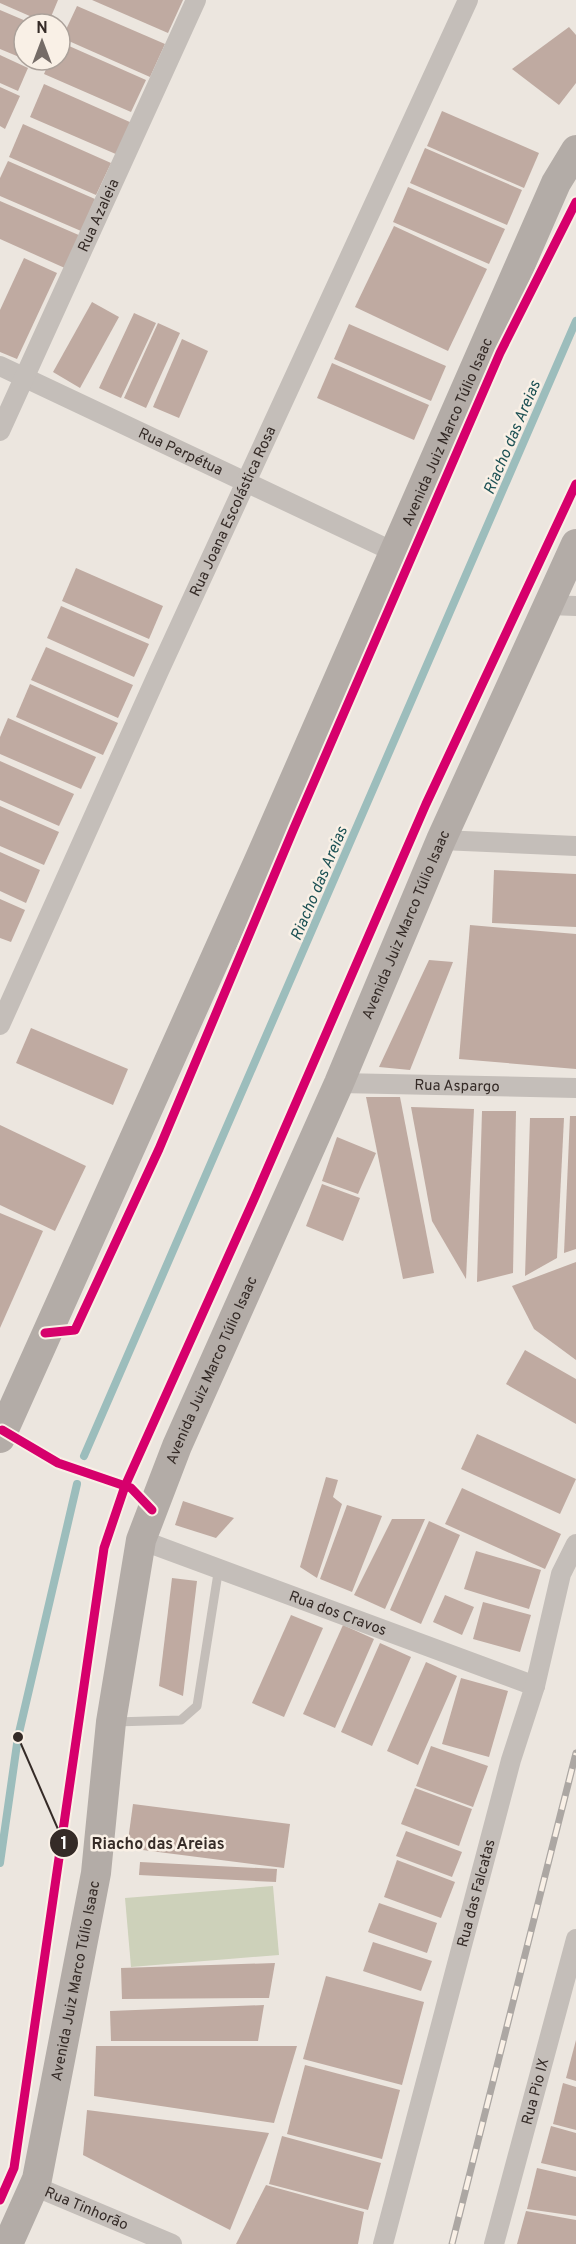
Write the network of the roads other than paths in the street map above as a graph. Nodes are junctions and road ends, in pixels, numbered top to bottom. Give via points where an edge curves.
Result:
1 (196, 0) edge
2 (468, 0) edge
3 (576, 150) edge
4 (0, 366) edge
5 (25, 377) junction
6 (0, 431) edge
7 (246, 483) junction
8 (576, 544) edge
9 (394, 552) junction
10 (563, 605) edge
11 (441, 840) junction
12 (576, 846) edge
13 (0, 1025) edge
14 (339, 1083) junction
15 (576, 1088) edge
16 (1, 1432) edge
17 (141, 1540) junction
18 (576, 1544) edge
19 (219, 1567) junction
20 (535, 1686) junction
21 (111, 1722) junction
22 (576, 1938) edge
23 (34, 2186) junction
24 (8, 2244) edge
25 (172, 2244) edge
26 (384, 2244) edge
27 (494, 2244) edge

1 - 5 street, Rua Azaleia
2 - 7 street, Rua Joana Escolástica Rosa
3 - 9 main road, Avenida Juiz Marco Túlio Isaac via 556,183
4 - 5 street, Rua Perpétua
5 - 6 street, Rua Azaleia
5 - 7 street, Rua Perpétua
7 - 9 street, Rua Perpétua
7 - 13 street, Rua Joana Escolástica Rosa
8 - 10 main road, Avenida Juiz Marco Túlio Isaac
9 - 16 main road, Avenida Juiz Marco Túlio Isaac
10 - 11 main road, Avenida Juiz Marco Túlio Isaac
11 - 12 street
11 - 14 main road, Avenida Juiz Marco Túlio Isaac
14 - 15 street, Rua Aspargo
14 - 17 main road, Avenida Juiz Marco Túlio Isaac via 177,1446
17 - 19 street, Rua dos Cravos
17 - 21 main road, Avenida Juiz Marco Túlio Isaac
18 - 20 street, Rua das Falcatas via 561,1574
19 - 20 street, Rua dos Cravos
19 - 21 lane via 197,1706 181,1720 148,1724
20 - 26 street, Rua das Falcatas
21 - 23 main road, Avenida Juiz Marco Túlio Isaac via 96,1873
22 - 27 street, Rua Pio IX
23 - 24 main road, Avenida Juiz Marco Túlio Isaac
23 - 25 street, Rua Tinhorão

